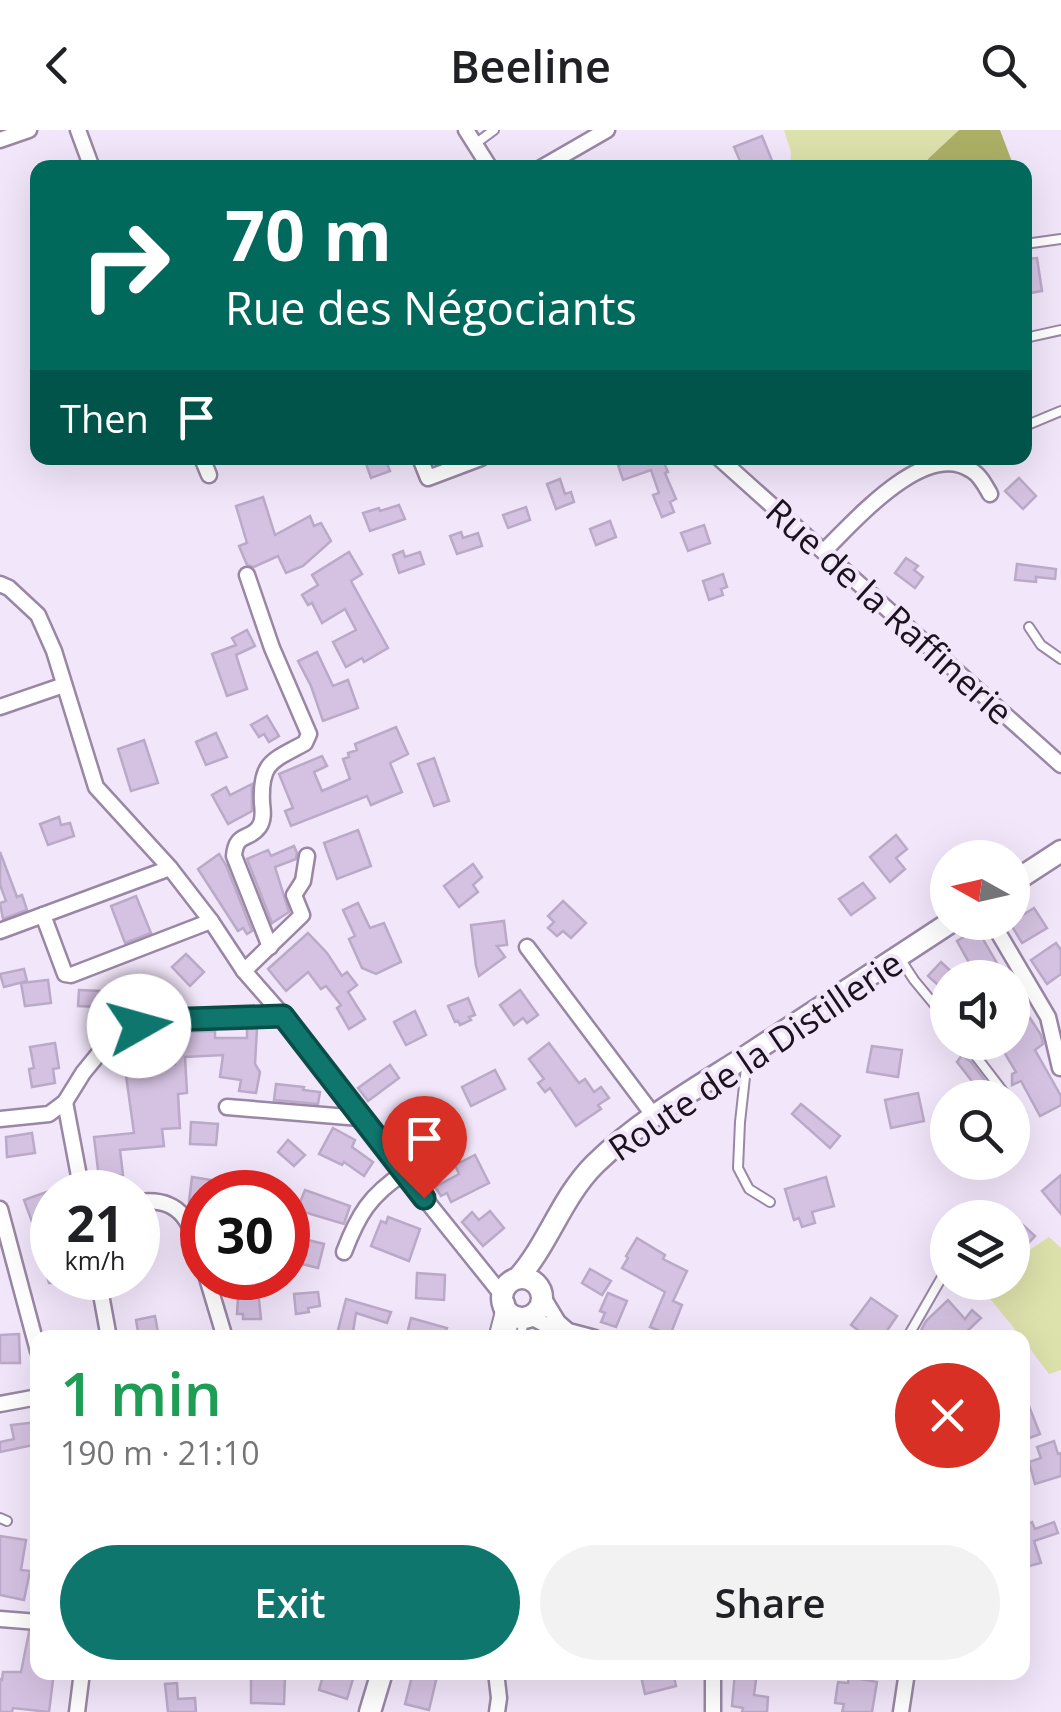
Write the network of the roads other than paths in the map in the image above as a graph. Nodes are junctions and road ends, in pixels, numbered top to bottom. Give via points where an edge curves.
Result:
1 (29, 130) edge
2 (78, 130) edge
3 (466, 130) edge
4 (494, 130) edge
5 (607, 130) edge
6 (0, 140) edge
7 (475, 144) junction
8 (89, 160) edge
9 (485, 160) edge
10 (555, 160) edge
11 (1061, 239) edge
12 (1032, 243) edge
13 (1061, 330) edge
14 (1032, 336) edge
15 (1061, 411) edge
16 (1032, 423) edge
17 (205, 465) edge
18 (423, 465) edge
19 (462, 465) edge
20 (728, 465) edge
21 (934, 465) edge
22 (962, 465) edge
23 (209, 475) dead end
24 (990, 494) dead end
25 (824, 552) junction
26 (247, 575) dead end
27 (0, 584) edge
28 (1029, 627) dead end
29 (1061, 659) edge
30 (64, 685) junction
31 (0, 706) edge
32 (1061, 765) edge
33 (1061, 852) edge
34 (307, 856) dead end
35 (170, 868) junction
36 (1030, 872) edge
37 (43, 915) junction
38 (211, 921) junction
39 (0, 931) edge
40 (930, 936) edge
41 (1003, 940) edge
42 (270, 947) junction
43 (527, 947) dead end
44 (898, 957) junction
45 (244, 972) junction
46 (930, 999) edge
47 (283, 1016) junction
48 (748, 1054) junction
49 (978, 1060) edge
50 (1060, 1068) edge
51 (994, 1080) edge
52 (65, 1102) junction
53 (228, 1107) dead end
54 (654, 1116) junction
55 (360, 1118) junction
56 (0, 1119) edge
57 (78, 1170) edge
58 (404, 1173) junction
59 (770, 1202) dead end
60 (0, 1209) edge
61 (540, 1250) junction
62 (344, 1252) dead end
63 (541, 1291) junction
64 (508, 1292) junction
65 (930, 1298) edge
66 (102, 1300) edge
67 (214, 1300) edge
68 (514, 1328) edge
69 (32, 1330) edge
70 (108, 1330) edge
71 (223, 1330) edge
72 (566, 1330) joint
73 (912, 1330) edge
74 (30, 1398) edge
75 (0, 1404) edge
76 (0, 1619) edge
77 (30, 1621) edge
78 (81, 1680) edge
79 (380, 1680) edge
80 (497, 1680) edge
81 (714, 1680) edge
82 (906, 1680) edge
83 (77, 1712) edge
84 (370, 1712) edge
85 (497, 1712) edge
86 (713, 1712) edge
87 (901, 1712) edge

1 - 6 street
2 - 8 street
3 - 7 street
4 - 7 lane
5 - 10 street
7 - 9 street
11 - 12 lane
13 - 14 lane
15 - 16 lane
17 - 23 street
18 - 19 street via 428,478
20 - 25 street, Rue de la Raffinerie
21 - 25 street via 913,472
22 - 24 street
25 - 32 street, Rue de la Raffinerie
26 - 42 street via 309,734 306,744 265,770 262,821 235,847
27 - 30 street via 38,615
28 - 29 lane
30 - 31 street
30 - 35 street via 96,787
33 - 36 street
34 - 42 street via 294,895 302,915
35 - 37 street
35 - 38 street
37 - 38 street via 65,974 71,975
37 - 39 street
38 - 45 street
40 - 44 street, Route de la Distillerie
41 - 50 street via 1048,1017
42 - 45 street
43 - 54 street
44 - 46 lane
44 - 48 street, Route de la Distillerie
45 - 47 street
47 - 52 street via 160,1020 118,1030
47 - 55 street
48 - 54 street, Route de la Distillerie
48 - 59 lane via 738,1168 749,1189
49 - 51 lane
52 - 56 street via 49,1114
52 - 57 street
53 - 55 street
54 - 61 street, Route de la Distillerie via 574,1189
55 - 58 street
58 - 62 street via 360,1214
58 - 64 street via 484,1274
60 - 69 street
61 - 63 street, Route de la Distillerie
61 - 64 street, Route de la Distillerie
63 - 64 street via 531,1280
63 - 68 street via 539,1308
63 - 72 street
64 - 68 lane
64 - 68 street
65 - 73 lane
66 - 70 street
67 - 71 street
68 - 72 street
74 - 75 street
76 - 77 street
78 - 83 street
79 - 84 street
80 - 85 street
81 - 86 street
82 - 87 street

